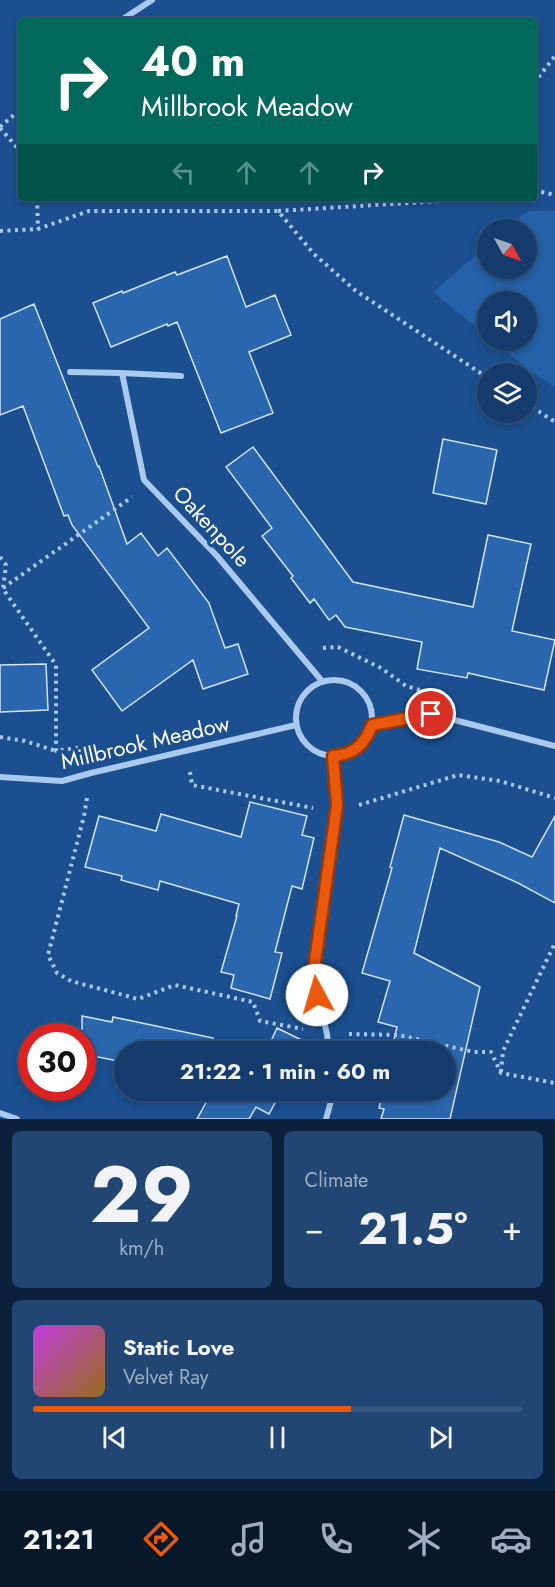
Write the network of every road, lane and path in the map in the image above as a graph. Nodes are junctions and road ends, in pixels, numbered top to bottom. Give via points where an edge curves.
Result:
1 (152, 0) edge
2 (125, 18) edge
3 (555, 56) edge
4 (537, 79) edge
5 (16, 113) dead end
6 (0, 128) edge
7 (18, 149) edge
8 (537, 191) edge
9 (555, 195) edge
10 (38, 201) edge
11 (415, 201) edge
12 (279, 211) junction
13 (38, 229) junction
14 (0, 231) edge
15 (477, 371) edge
16 (70, 372) dead end
17 (122, 373) junction
18 (181, 376) dead end
19 (537, 410) edge
20 (555, 422) edge
21 (149, 485) junction
22 (0, 557) edge
23 (3, 589) junction
24 (304, 660) junction
25 (322, 681) junction
26 (428, 692) dead end
27 (296, 725) junction
28 (372, 725) junction
29 (0, 737) edge
30 (555, 744) edge
31 (188, 750) junction
32 (56, 751) junction
33 (333, 756) junction
34 (91, 773) junction
35 (0, 777) edge
36 (555, 798) edge
37 (337, 805) junction
38 (555, 944) edge
39 (327, 1034) junction
40 (328, 1041) edge
41 (501, 1073) junction
42 (555, 1083) edge
43 (331, 1101) edge
44 (0, 1113) edge
45 (17, 1119) edge
46 (326, 1119) edge

1 - 2 street
3 - 4 path
5 - 6 path
6 - 7 path
8 - 9 path
10 - 13 path
11 - 12 path
12 - 13 path via 89,211
12 - 15 path via 314,254 356,291
13 - 14 path
16 - 17 street
17 - 18 street
17 - 21 street, Oakenpole via 144,480
19 - 20 path
21 - 23 path
21 - 24 street, Oakenpole via 218,556
22 - 23 path via 6,565
23 - 32 path via 56,665
24 - 25 street, Oakenpole
24 - 26 path via 324,647 338,647 381,668 406,686
25 - 27 street via 312,686 298,704
25 - 28 street via 348,682 359,689 367,699
27 - 31 street, Millbrook Meadow
27 - 33 street via 309,747
28 - 30 street via 431,714
28 - 33 street via 361,745 344,755
29 - 32 path
31 - 34 street, Millbrook Meadow
31 - 37 path via 192,785 311,808
32 - 34 path via 91,746
33 - 37 street
34 - 35 street, Millbrook Meadow via 63,781
34 - 39 path via 84,816 48,956 57,973 71,981 138,999 175,985 253,1002 260,1021
36 - 37 path via 458,775 356,806
37 - 39 street via 313,976
38 - 41 path via 503,1051
39 - 40 street
39 - 41 path via 398,1035 474,1052 491,1052
41 - 42 path
43 - 46 street
44 - 45 street

